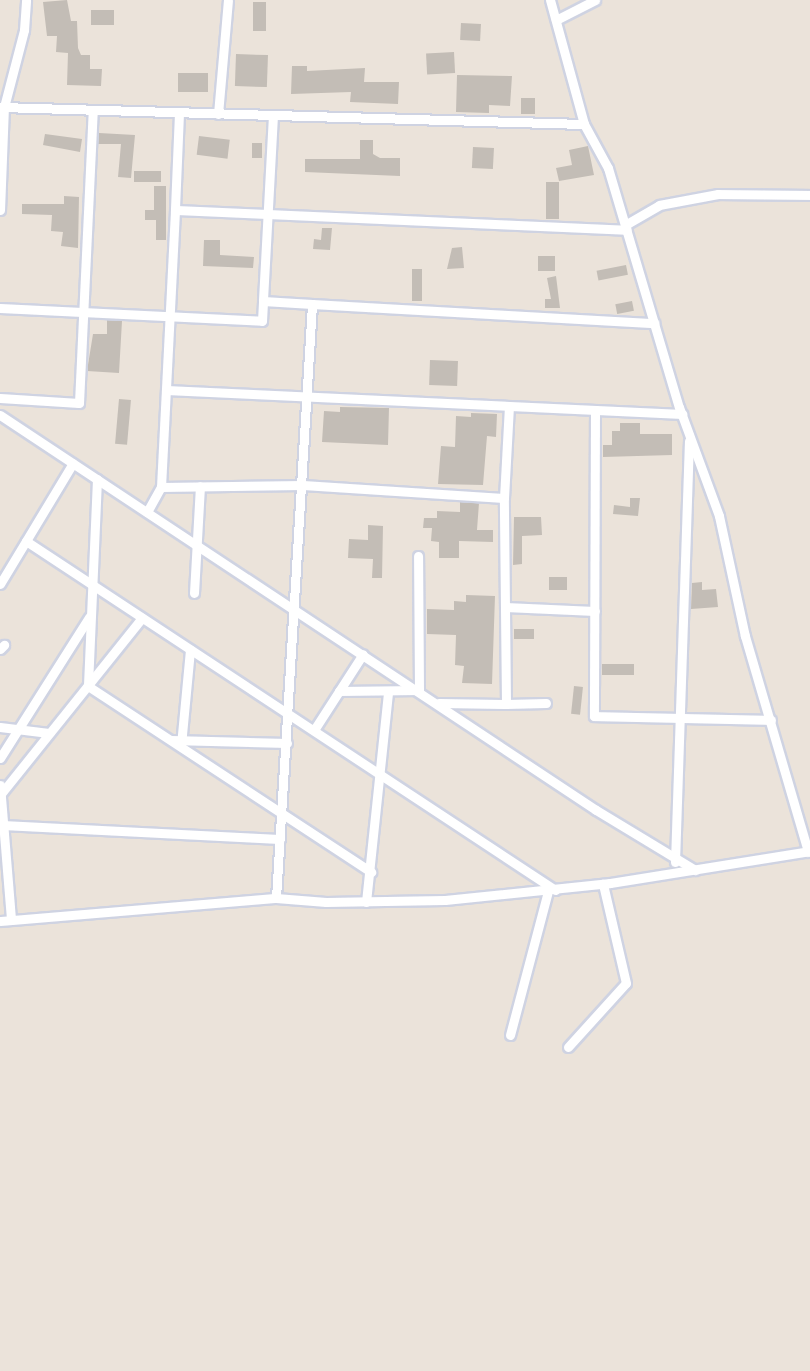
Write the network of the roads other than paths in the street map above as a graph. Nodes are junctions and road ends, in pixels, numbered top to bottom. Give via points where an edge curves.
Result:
1 (26, 0) edge
2 (228, 0) edge
3 (550, 0) edge
4 (595, 0) edge
5 (556, 20) junction
6 (2, 107) edge
7 (93, 110) junction
8 (179, 112) junction
9 (218, 114) junction
10 (273, 115) junction
11 (584, 124) junction
12 (810, 195) edge
13 (0, 210) edge
14 (175, 210) junction
15 (268, 215) junction
16 (626, 227) junction
17 (263, 301) junction
18 (312, 304) junction
19 (0, 308) edge
20 (83, 310) junction
21 (170, 314) junction
22 (654, 323) junction
23 (166, 390) junction
24 (308, 396) junction
25 (0, 398) edge
26 (509, 406) junction
27 (595, 410) junction
28 (682, 414) junction
29 (0, 415) edge
30 (689, 434) junction
31 (73, 463) junction
32 (96, 479) junction
33 (303, 485) junction
34 (200, 486) junction
35 (161, 487) junction
36 (504, 498) junction
37 (147, 512) junction
38 (26, 541) junction
39 (197, 544) junction
40 (418, 556) dead end
41 (0, 584) edge
42 (92, 584) junction
43 (194, 593) dead end
44 (505, 607) junction
45 (297, 610) junction
46 (595, 611) junction
47 (90, 615) junction
48 (142, 618) junction
49 (190, 649) junction
50 (363, 654) junction
51 (88, 686) junction
52 (419, 690) junction
53 (339, 691) junction
54 (388, 691) junction
55 (438, 703) junction
56 (546, 703) dead end
57 (506, 704) junction
58 (289, 714) junction
59 (682, 718) junction
60 (771, 720) junction
61 (0, 727) edge
62 (18, 729) junction
63 (314, 730) junction
64 (49, 733) junction
65 (287, 743) junction
66 (181, 744) junction
67 (0, 758) edge
68 (380, 774) junction
69 (0, 791) edge
70 (282, 813) junction
71 (2, 825) junction
72 (280, 839) junction
73 (809, 852) edge
74 (675, 857) junction
75 (696, 870) junction
76 (371, 872) junction
77 (674, 873) junction
78 (603, 884) junction
79 (551, 890) junction
80 (276, 898) junction
81 (366, 902) junction
82 (11, 920) junction
83 (0, 921) edge
84 (510, 1035) dead end
85 (568, 1047) dead end

1 - 6 street via 24,30
2 - 9 street
3 - 5 street
4 - 5 street
5 - 11 street
6 - 7 street
6 - 13 street
7 - 8 street
7 - 20 street
8 - 9 street
8 - 14 street
9 - 10 street
10 - 11 street
10 - 15 street
11 - 16 street via 608,168
12 - 16 street via 718,194 659,205
14 - 15 street
14 - 21 street
15 - 16 street
15 - 17 street
16 - 22 street
17 - 18 street
17 - 21 street via 262,321
18 - 22 street
18 - 24 street
19 - 20 street
20 - 21 street
20 - 25 street via 79,404
21 - 23 street
22 - 28 street
23 - 24 street
23 - 35 street
24 - 26 street
24 - 33 street
26 - 27 street
26 - 36 street
27 - 28 street
27 - 46 street
28 - 30 street
29 - 31 street
30 - 59 street
30 - 60 street via 719,516 745,636
31 - 32 street
31 - 38 street
32 - 37 street
32 - 42 street
33 - 34 street
33 - 36 street
33 - 45 street
34 - 35 street
34 - 39 street
35 - 37 street
36 - 44 street
37 - 39 street
38 - 41 street
38 - 42 street
39 - 43 street
39 - 45 street
40 - 52 street
42 - 47 street
42 - 48 street
44 - 46 street
44 - 57 street
45 - 50 street
45 - 58 street
46 - 59 street via 594,716
47 - 51 street
47 - 62 street
48 - 49 street
48 - 51 street
49 - 58 street
49 - 66 street
50 - 52 street
50 - 53 street
51 - 64 street
51 - 66 street
52 - 54 street
52 - 55 street
53 - 54 street
53 - 63 street
54 - 68 street
55 - 57 street
55 - 74 street
56 - 57 street
58 - 63 street
58 - 65 street
59 - 60 street
59 - 74 street
60 - 73 street
61 - 62 street
62 - 64 street
62 - 67 street
63 - 68 street
64 - 69 street
65 - 66 street
65 - 70 street
66 - 70 street
68 - 76 street
68 - 79 street
69 - 71 street
70 - 72 street
70 - 76 street
71 - 72 street
71 - 82 street
72 - 80 street
73 - 75 street
74 - 75 street
74 - 77 street
75 - 77 street
76 - 81 street
77 - 78 street
78 - 79 street
78 - 85 street via 626,983
79 - 81 street
79 - 84 street
80 - 81 street
80 - 82 street
82 - 83 street

